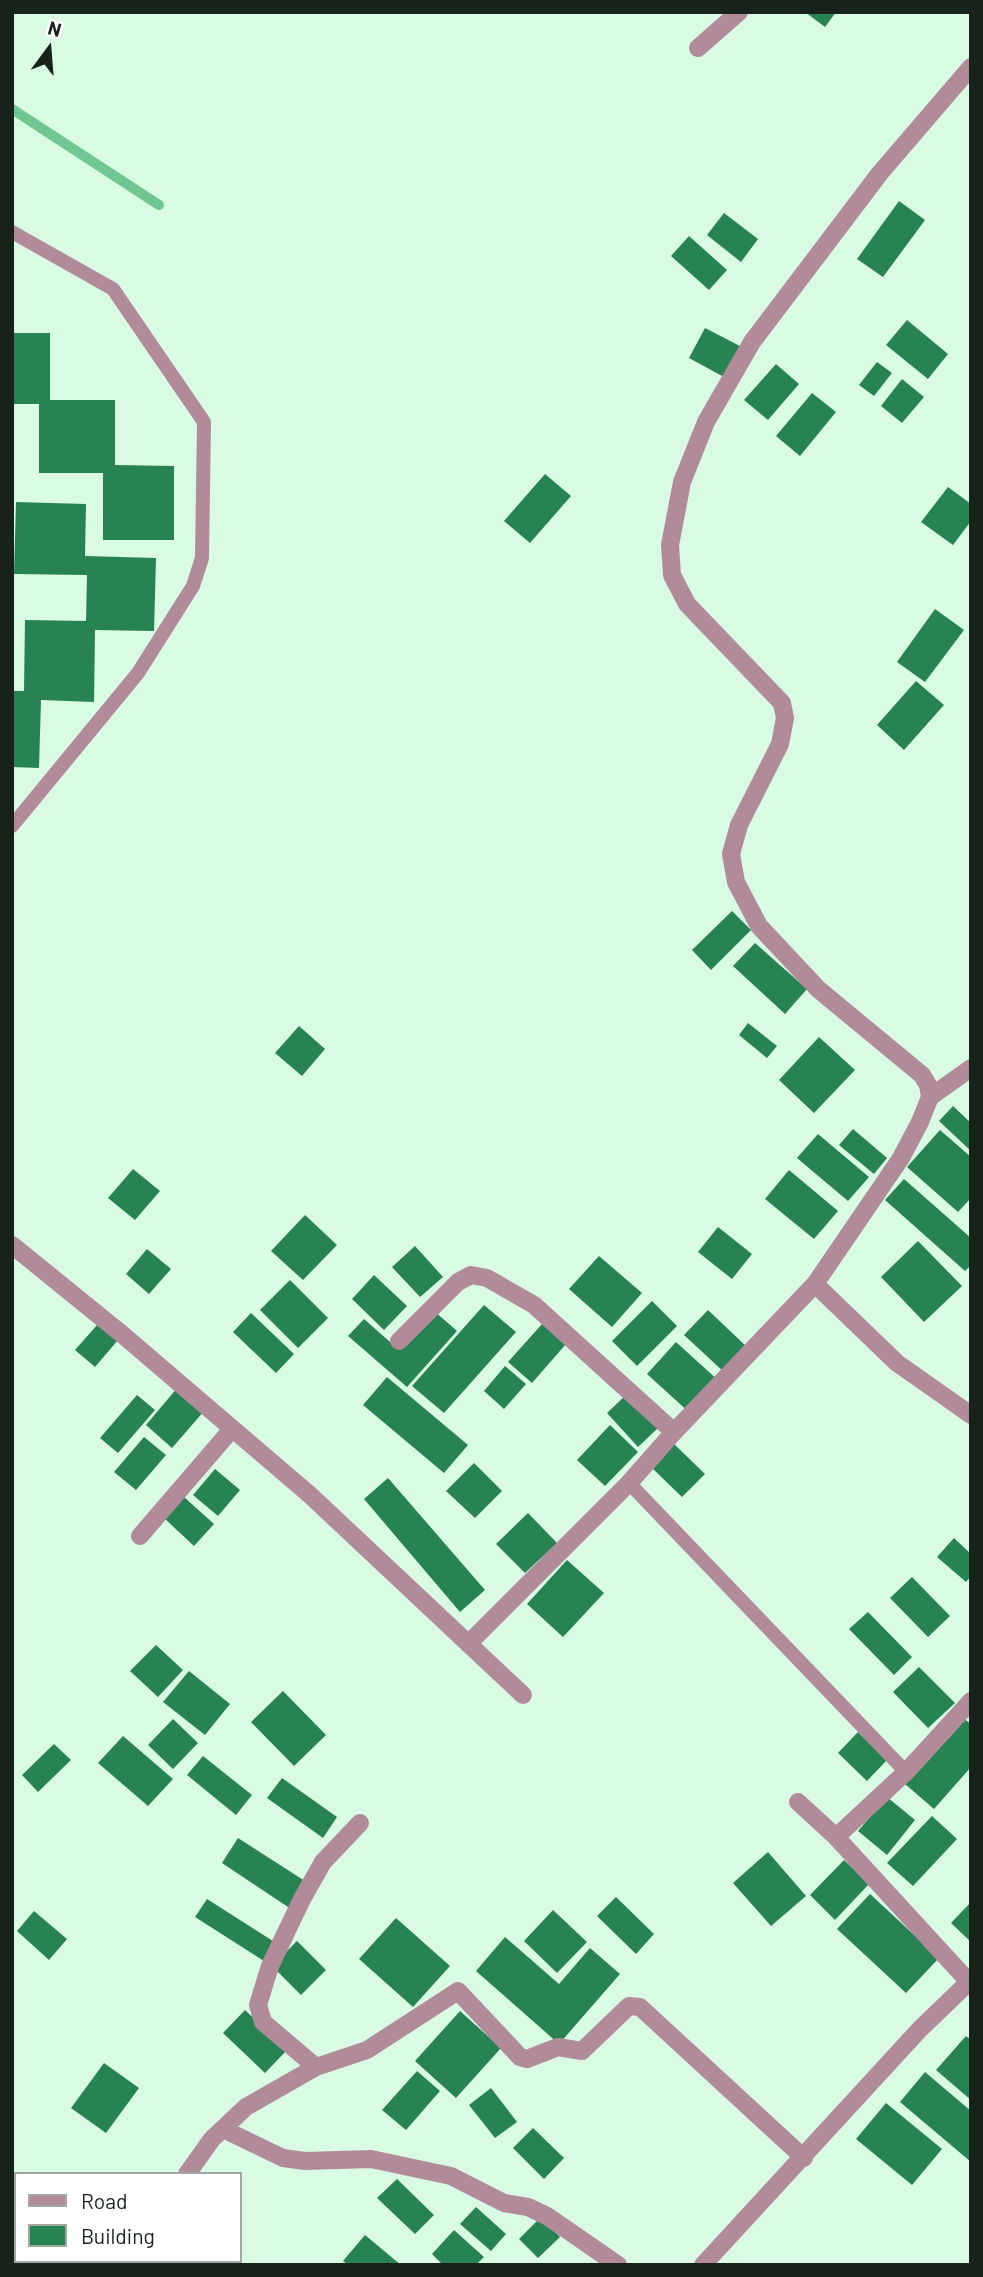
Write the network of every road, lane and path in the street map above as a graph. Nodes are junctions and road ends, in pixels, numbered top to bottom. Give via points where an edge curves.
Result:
1 (738, 12) edge
2 (698, 48) dead end
3 (971, 67) edge
4 (12, 232) edge
5 (12, 825) edge
6 (971, 1069) edge
7 (930, 1097) junction
8 (12, 1245) edge
9 (815, 1284) junction
10 (399, 1341) dead end
11 (971, 1415) edge
12 (232, 1429) junction
13 (674, 1432) junction
14 (629, 1483) junction
15 (140, 1536) dead end
16 (468, 1644) junction
17 (523, 1695) dead end
18 (971, 1701) edge
19 (906, 1772) junction
20 (798, 1802) dead end
21 (360, 1823) dead end
22 (836, 1837) junction
23 (970, 1981) edge
24 (316, 2067) junction
25 (223, 2129) junction
26 (804, 2158) junction
27 (189, 2172) edge
28 (618, 2265) edge
29 (703, 2265) edge

1 - 2 street
3 - 7 street via 880,173 752,342 706,422 682,482 670,545 672,575 687,604 782,703 785,718 780,744 739,825 731,854 736,882 759,926 818,989 922,1075
4 - 5 lane via 113,289 204,422 202,558 193,586 138,673
6 - 7 street
7 - 9 street via 901,1158
8 - 12 street
9 - 11 street via 897,1363
9 - 13 street
10 - 13 street via 458,1282 471,1275 487,1278 534,1305
12 - 15 street
12 - 16 street via 310,1495
13 - 14 street
14 - 16 street
14 - 19 lane
16 - 17 street
18 - 19 street
19 - 22 street
20 - 22 street
21 - 24 street via 323,1862 302,1899 270,1966 258,2006 263,2022
22 - 23 street
23 - 26 street via 920,2029
24 - 25 street via 246,2107
24 - 26 street via 367,2050 458,1991 527,2059 558,2048 582,2051 634,2005
25 - 27 street
25 - 28 street via 283,2158 371,2160 451,2176 497,2200 547,2216
26 - 29 street

